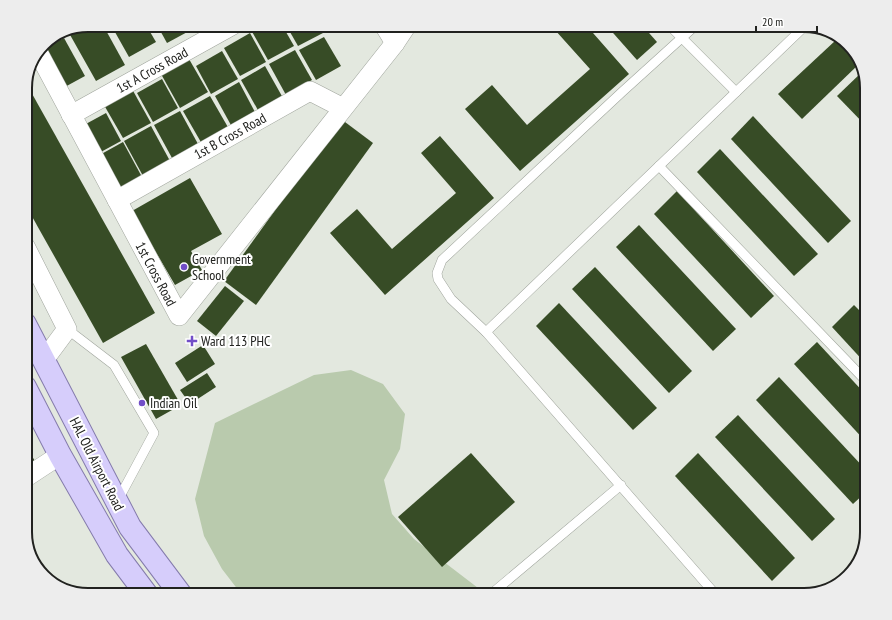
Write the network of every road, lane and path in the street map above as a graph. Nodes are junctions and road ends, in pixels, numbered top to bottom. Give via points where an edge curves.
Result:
1 (220, 32) edge
2 (388, 32) edge
3 (402, 32) edge
4 (676, 32) edge
5 (688, 32) edge
6 (799, 32) edge
7 (682, 38) junction
8 (394, 43) junction
9 (41, 57) edge
10 (736, 92) junction
11 (343, 108) junction
12 (71, 115) junction
13 (659, 166) junction
14 (117, 200) junction
15 (32, 260) edge
16 (67, 329) junction
17 (486, 332) junction
18 (32, 337) edge
19 (44, 360) junction
20 (860, 375) edge
21 (32, 401) edge
22 (60, 455) junction
23 (32, 473) edge
24 (620, 485) junction
25 (117, 502) junction
26 (141, 588) edge
27 (176, 588) edge
28 (498, 588) edge
29 (710, 588) edge

1 - 12 street, 1st A Cross Road
2 - 8 street
3 - 8 street, 1st Cross Road
4 - 7 lane
5 - 7 lane
6 - 10 lane
7 - 10 lane
7 - 17 lane via 442,260 437,273 438,279 451,299
8 - 11 street, 1st Cross Road
9 - 12 street, 1st Cross Road
10 - 13 lane
11 - 14 street, 1st B Cross Road via 310,91
11 - 14 street, 1st Cross Road via 179,316
12 - 14 street, 1st Cross Road
13 - 17 lane
13 - 20 lane
15 - 16 street
16 - 19 street
16 - 25 lane via 114,364 154,433
17 - 24 lane
18 - 19 main road, HAL Old Airport Road
19 - 25 main road, HAL Old Airport Road
21 - 22 main road, HAL Old Airport Road
22 - 23 street
22 - 26 main road, HAL Old Airport Road via 117,555
24 - 28 lane
24 - 29 lane
25 - 27 main road, HAL Old Airport Road via 130,527

